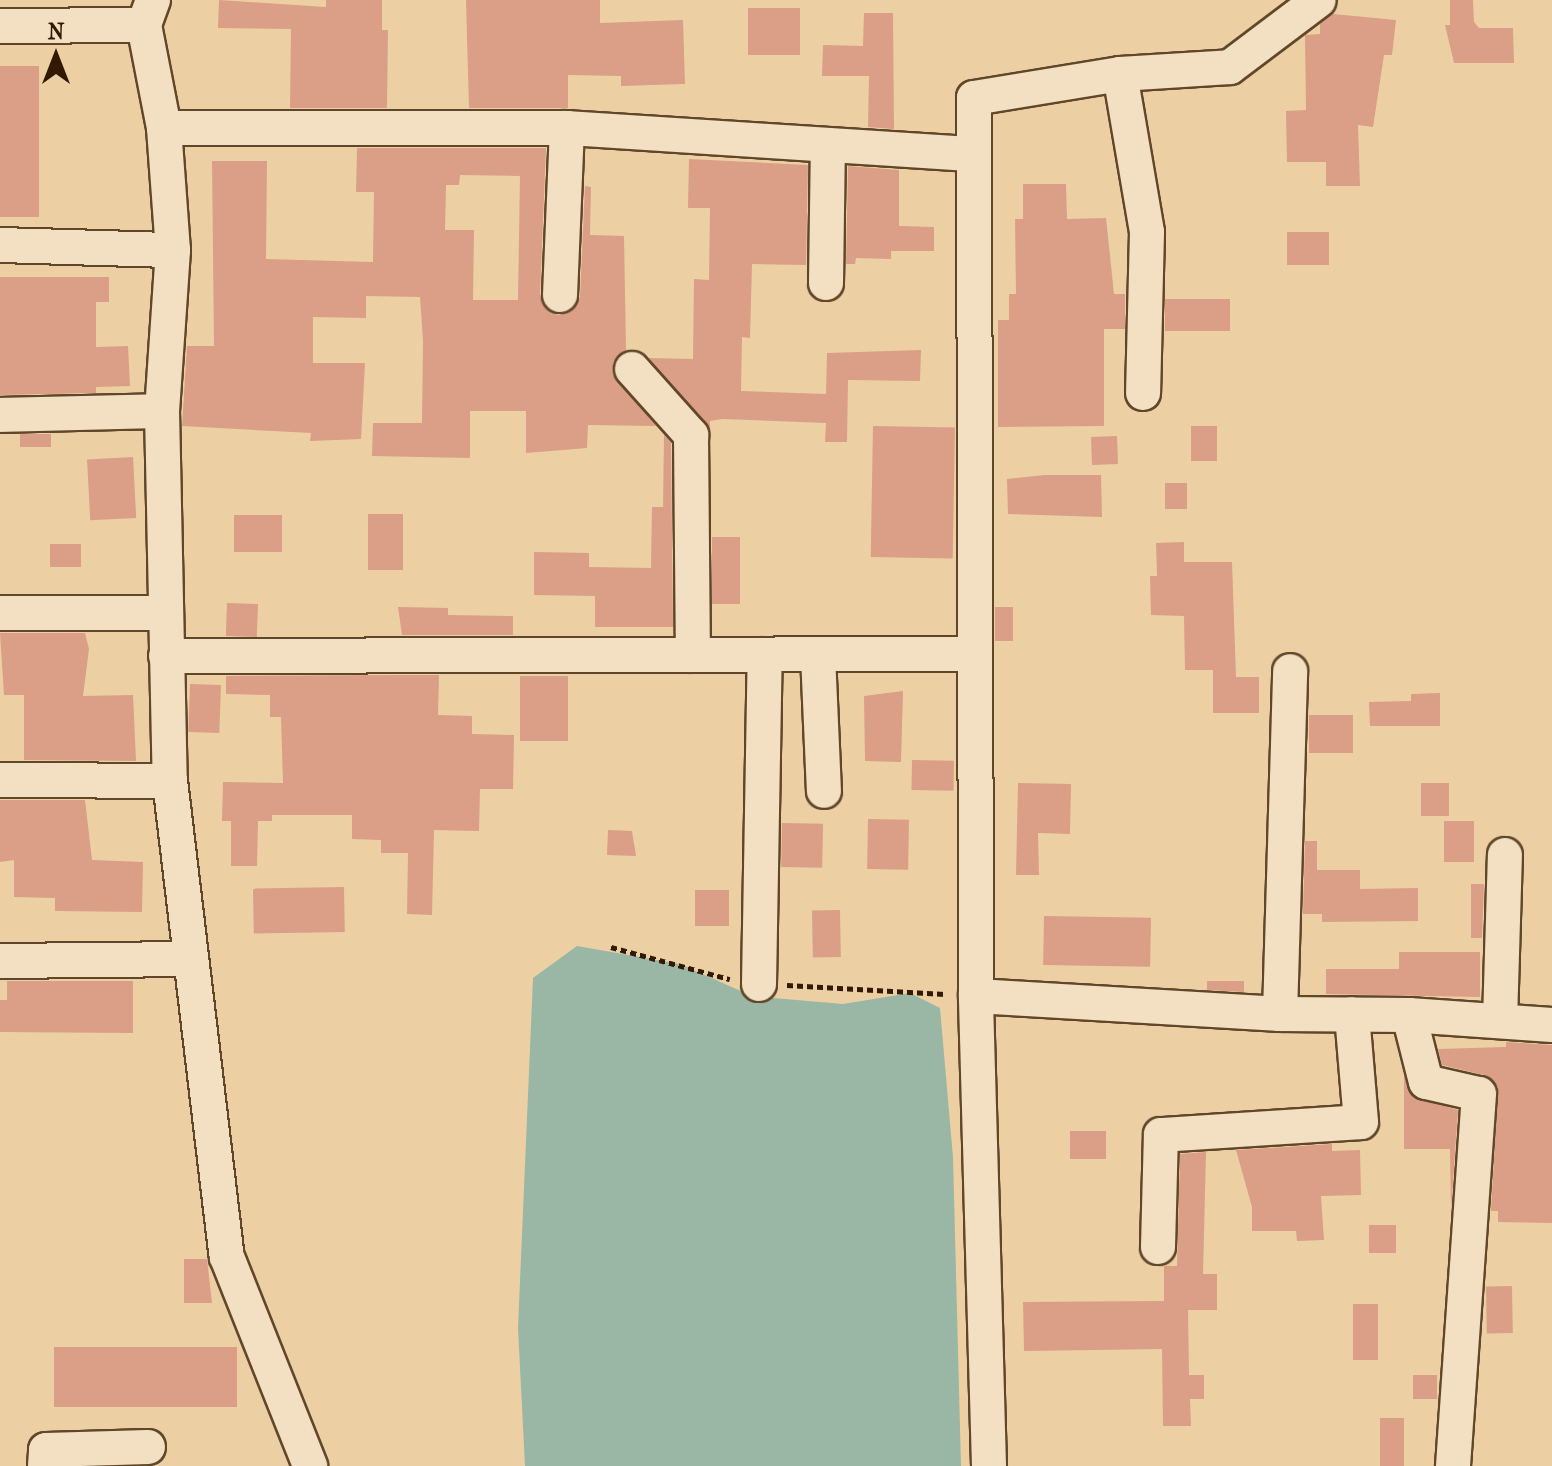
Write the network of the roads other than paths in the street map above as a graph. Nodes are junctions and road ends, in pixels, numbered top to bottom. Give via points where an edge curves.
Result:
1 (1319, 0) edge
2 (148, 12) edge
3 (0, 26) edge
4 (1120, 74) junction
5 (164, 128) junction
6 (567, 128) junction
7 (828, 145) junction
8 (972, 154) junction
9 (0, 245) edge
10 (173, 250) junction
11 (826, 283) dead end
12 (560, 295) dead end
13 (632, 369) dead end
14 (1143, 393) dead end
15 (162, 411) junction
16 (0, 415) edge
17 (0, 613) edge
18 (164, 613) junction
19 (975, 654) junction
20 (693, 655) junction
21 (765, 655) junction
22 (818, 655) junction
23 (166, 656) junction
24 (1290, 671) dead end
25 (0, 780) edge
26 (170, 781) junction
27 (824, 791) dead end
28 (1505, 855) dead end
29 (191, 959) junction
30 (0, 961) edge
31 (759, 984) dead end
32 (976, 996) junction
33 (1280, 1014) junction
34 (1352, 1014) junction
35 (1409, 1015) junction
36 (1500, 1021) junction
37 (1552, 1025) edge
38 (1158, 1247) dead end
39 (148, 1447) dead end
40 (45, 1466) edge
41 (310, 1466) edge
42 (989, 1466) edge
43 (1453, 1466) edge

1 - 4 street via 1230,67
2 - 3 street
2 - 5 street
4 - 8 street via 974,98
4 - 14 street via 1147,232
5 - 6 street
5 - 10 street
6 - 7 street
6 - 12 street
7 - 8 street
7 - 11 street
8 - 19 street
9 - 10 street
10 - 15 street
13 - 20 street via 691,435
15 - 16 street
15 - 18 street
17 - 18 street
18 - 23 street
19 - 22 street
19 - 32 street
20 - 21 street
20 - 23 street
21 - 22 street
21 - 31 street
22 - 27 street
23 - 26 street
24 - 33 street
25 - 26 street
26 - 29 street
28 - 36 street
29 - 30 street
29 - 41 street via 227,1257
32 - 33 street
32 - 42 street
33 - 34 street
34 - 35 street
34 - 38 street via 1361,1122 1161,1135
35 - 36 street
35 - 43 street via 1426,1082 1479,1094
36 - 37 street
39 - 40 street via 46,1450

